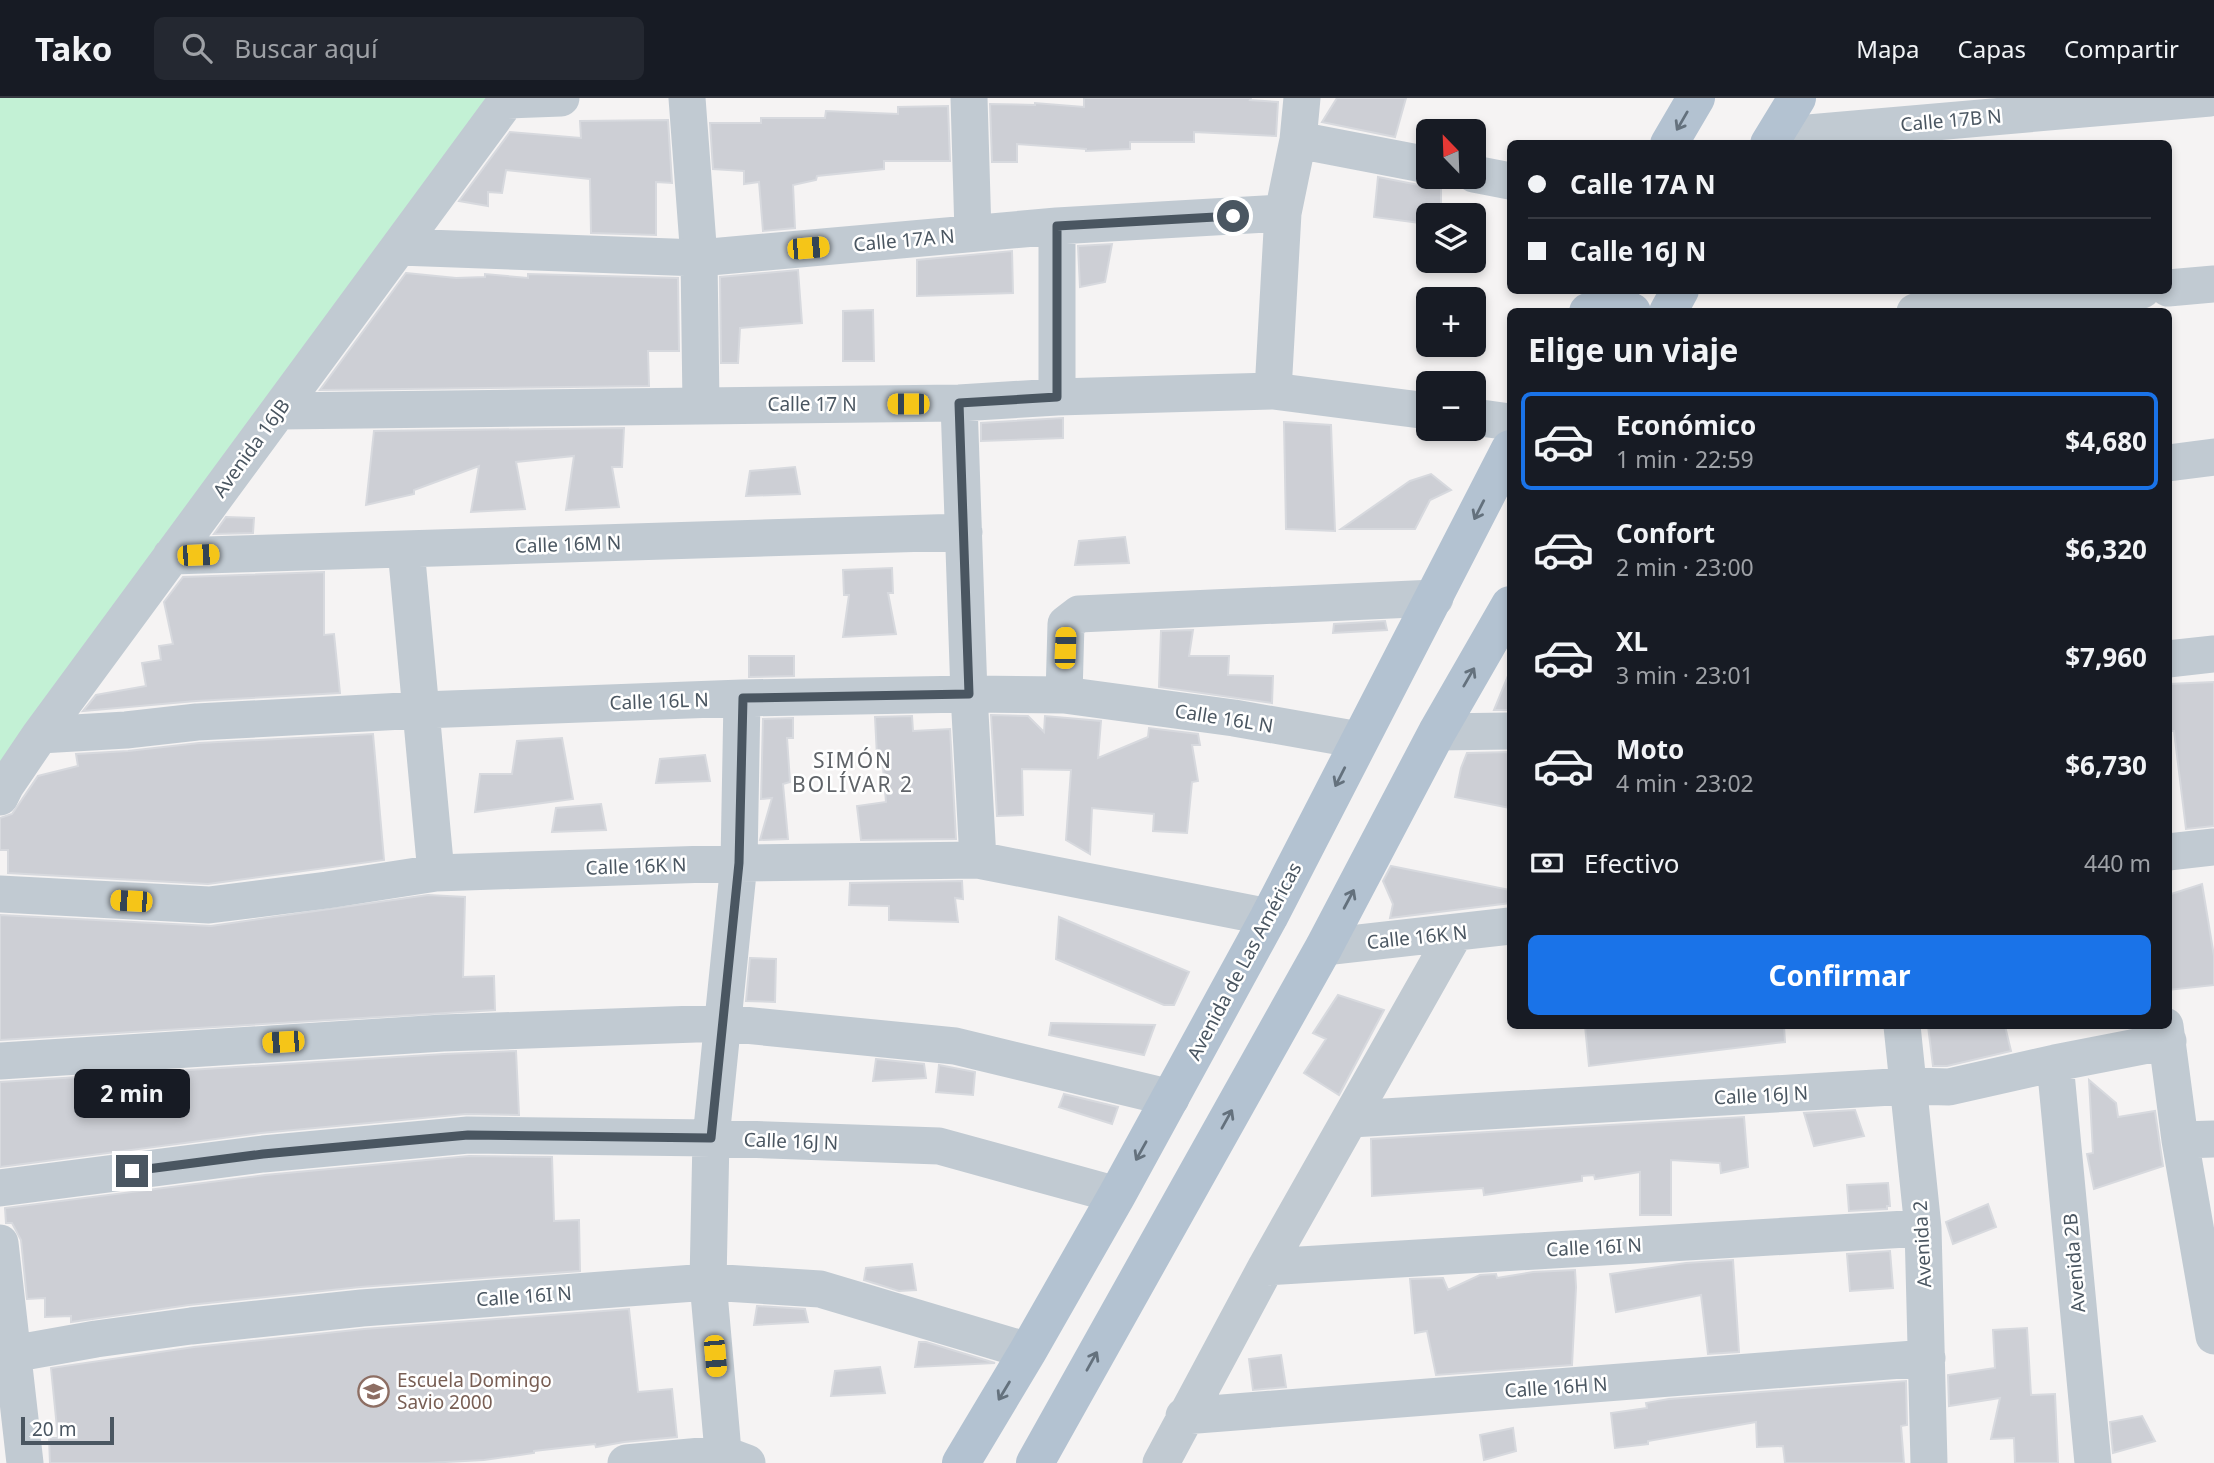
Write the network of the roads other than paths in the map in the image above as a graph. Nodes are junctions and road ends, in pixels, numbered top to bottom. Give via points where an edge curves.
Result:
1 (562, 98) edge
2 (687, 98) edge
3 (969, 98) edge
4 (1302, 98) edge
5 (1696, 98) edge
6 (1797, 98) edge
7 (2210, 98) edge
8 (1772, 139) edge
9 (1298, 140) junction
10 (1671, 140) edge
11 (1416, 163) edge
12 (1486, 176) edge
13 (1507, 180) edge
14 (1283, 213) junction
15 (1057, 226) junction
16 (972, 233) junction
17 (399, 247) junction
18 (699, 258) junction
19 (2214, 284) edge
20 (2172, 288) edge
21 (2101, 294) edge
22 (1598, 308) edge
23 (1627, 308) edge
24 (1956, 308) edge
25 (1273, 391) junction
26 (1057, 397) junction
27 (959, 403) junction
28 (701, 405) junction
29 (1416, 409) edge
30 (279, 411) junction
31 (1486, 419) edge
32 (1507, 422) edge
33 (1507, 455) edge
34 (2214, 457) edge
35 (2172, 462) edge
36 (964, 532) junction
37 (407, 549) junction
38 (172, 556) junction
39 (1435, 598) junction
40 (1507, 610) edge
41 (2214, 654) edge
42 (2172, 659) edge
43 (969, 694) junction
44 (1064, 695) junction
45 (743, 698) junction
46 (422, 710) junction
47 (1507, 731) edge
48 (1437, 732) junction
49 (40, 735) junction
50 (1359, 740) junction
51 (0, 797) edge
52 (2214, 847) edge
53 (2172, 852) edge
54 (978, 860) junction
55 (739, 863) junction
56 (436, 873) junction
57 (0, 894) edge
58 (1269, 917) junction
59 (1507, 926) edge
60 (1455, 933) junction
61 (1324, 947) junction
62 (724, 1023) junction
63 (1902, 1029) edge
64 (2166, 1033) edge
65 (0, 1061) edge
66 (2055, 1063) junction
67 (1909, 1086) junction
68 (1171, 1098) junction
69 (1350, 1119) junction
70 (711, 1138) junction
71 (2197, 1139) edge
72 (0, 1188) edge
73 (1117, 1195) junction
74 (1923, 1227) junction
75 (0, 1243) edge
76 (1266, 1267) junction
77 (708, 1282) junction
78 (2214, 1336) edge
79 (1028, 1351) junction
80 (12, 1354) junction
81 (1927, 1358) junction
82 (1184, 1416) junction
83 (732, 1460) edge
84 (25, 1463) edge
85 (626, 1463) edge
86 (961, 1463) edge
87 (1035, 1463) edge
88 (1161, 1463) edge
89 (1929, 1463) edge
90 (2093, 1463) edge

1 - 17 street, Avenida 16JB via 506,100
2 - 18 street
3 - 16 street
4 - 9 street
5 -> 10 main road
6 - 8 main road
7 - 8 street, Calle 17B N
9 - 11 street
9 - 14 street
12 - 13 street
14 - 15 street, Calle 17A N
14 - 25 street
15 - 16 street, Calle 17A N
15 - 26 street
16 - 18 street, Calle 17A N
17 - 18 street, Calle 17A N
17 - 30 street, Avenida 16JB
18 - 28 street
19 - 20 street
21 - 24 street
22 - 23 main road
25 - 26 street, Calle 17 N
25 - 29 street, Calle 17 N
26 - 27 street, Calle 17 N
27 - 28 street, Calle 17 N
27 - 36 street
28 - 30 street, Calle 17 N
30 - 38 street, Avenida 16JB
31 - 32 street
33 -> 39 main road, Avenida de Las Américas
34 - 35 street
36 - 37 street, Calle 16M N
36 - 43 street
37 - 38 street, Calle 16M N
37 - 46 street
38 - 49 street, Avenida 16JB
39 - 44 street via 1079,614 1066,624
39 - 50 main road, Avenida de Las Américas
48 -> 40 main road
41 - 42 street
43 - 44 street, Calle 16L N
43 - 45 street, Calle 16L N
43 - 54 street
44 - 50 street, Calle 16L N
45 - 46 street, Calle 16L N
45 - 55 street
46 - 49 street, Calle 16L N
46 - 56 street
47 - 48 street
61 -> 48 main road
49 - 51 street, Avenida 16JB
50 -> 58 main road, Avenida de Las Américas
52 - 53 street
54 - 55 street, Calle 16K N
54 - 58 street, Calle 16K N
55 - 56 street, Calle 16K N
55 - 62 street
56 - 57 street, Calle 16K N via 209,905
58 - 68 main road, Avenida de Las Américas
59 - 60 street, Calle 16K N
60 - 61 street, Calle 16K N
60 - 69 street
87 -> 61 main road
62 - 65 street via 430,1034
62 - 68 street via 955,1046
62 - 70 street
63 - 67 street, Avenida 2
64 - 66 street, Calle 16J N
64 - 71 street
66 - 67 street, Calle 16J N via 1949,1087
66 - 90 street, Avenida 2B
67 - 69 street, Calle 16J N
67 - 74 street, Avenida 2
68 -> 73 main road, Avenida de Las Américas
69 - 76 street
70 - 72 street, Calle 16J N via 468,1135 263,1154
70 - 73 street, Calle 16J N via 939,1146
70 - 77 street
71 - 78 street
73 - 79 main road, Avenida de Las Américas
74 - 76 street, Calle 16I N
74 - 81 street, Avenida 2
75 - 80 street
76 - 82 street
77 - 79 street, Calle 16I N via 820,1289
77 - 80 street, Calle 16I N via 336,1311 191,1326
77 - 83 street
79 -> 86 main road, Avenida de Las Américas
80 - 84 street
81 - 82 street, Calle 16H N
81 - 89 street, Avenida 2
82 - 88 street
83 - 85 street

